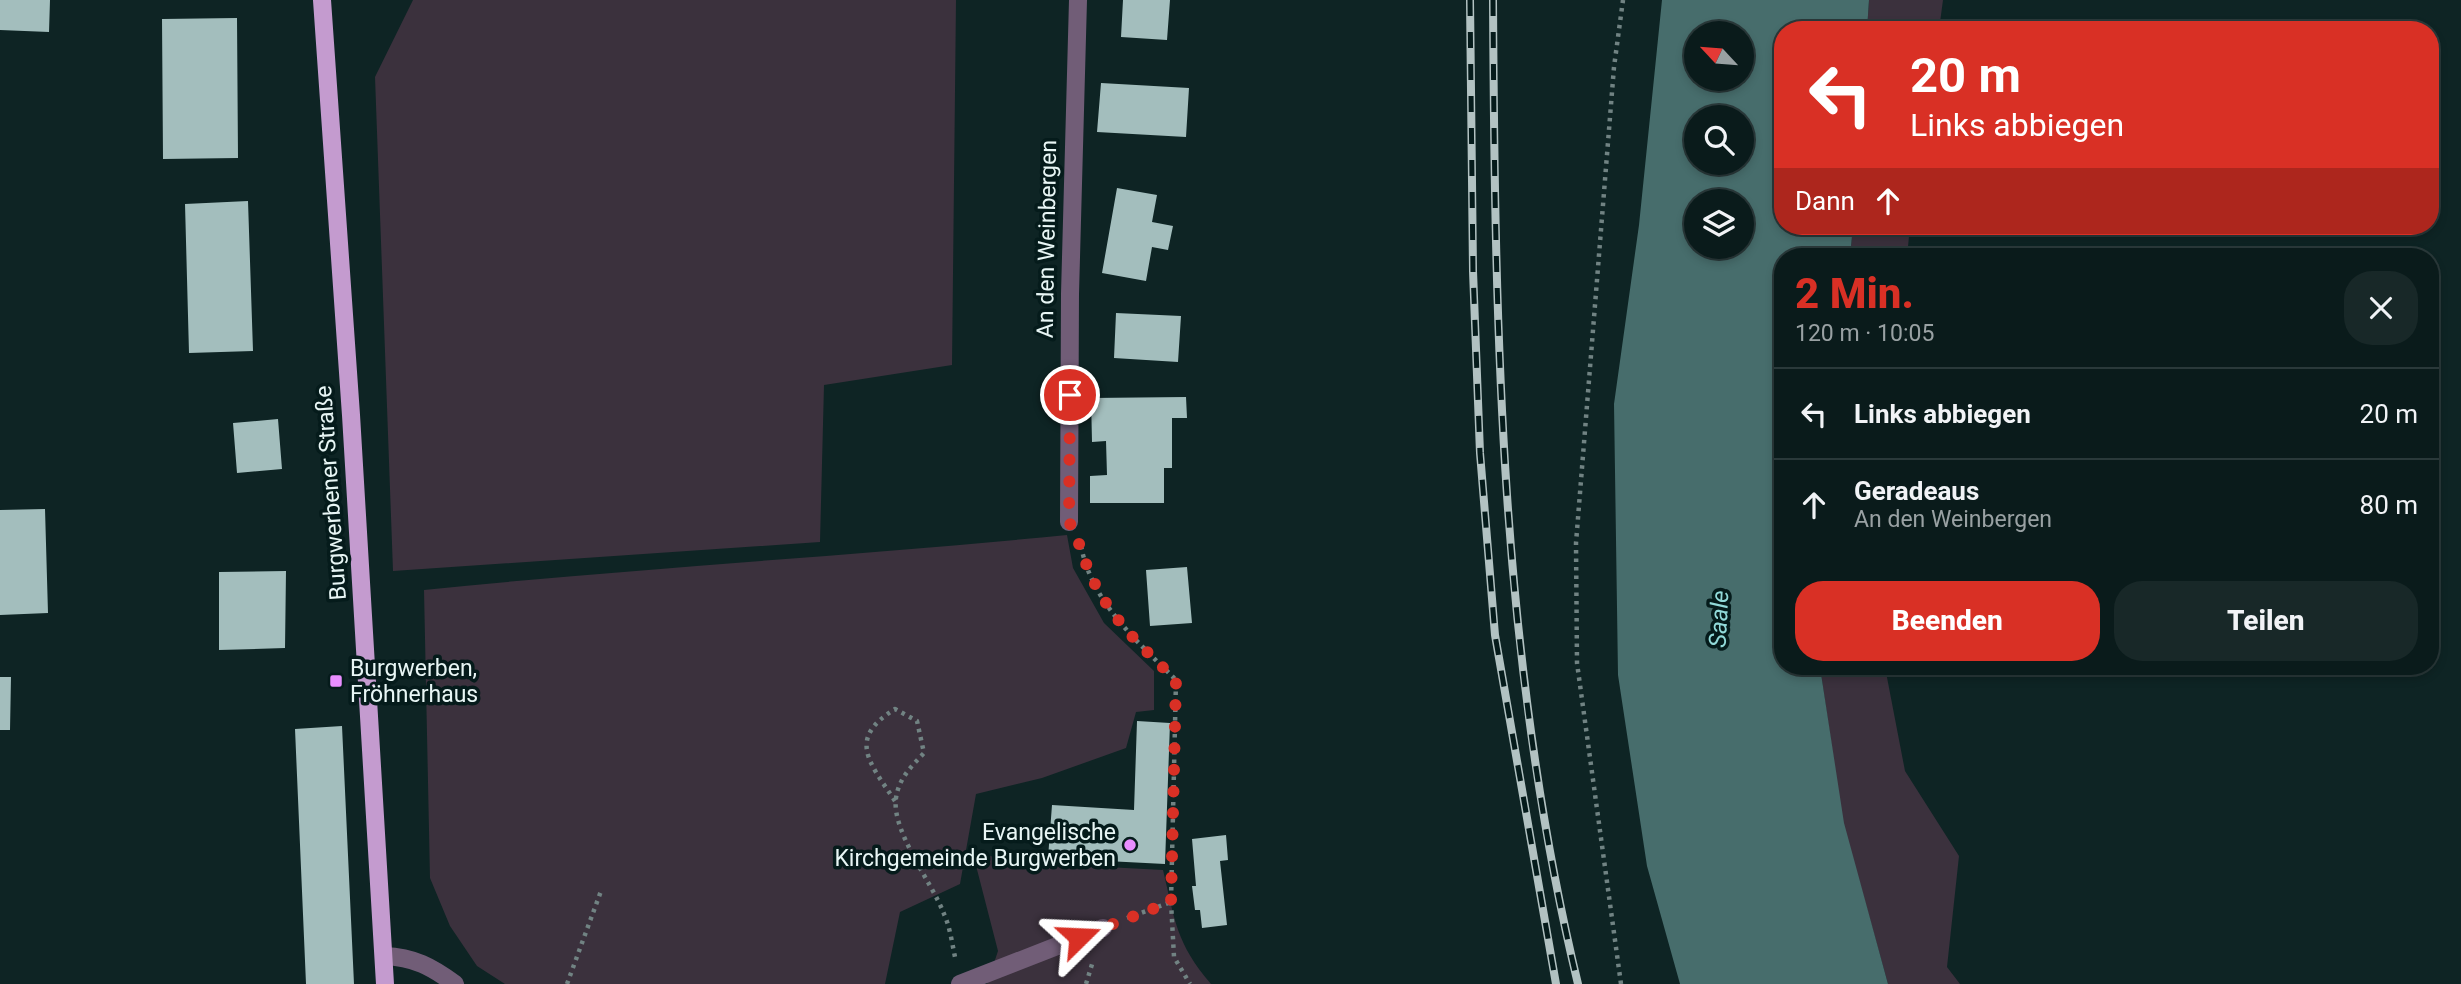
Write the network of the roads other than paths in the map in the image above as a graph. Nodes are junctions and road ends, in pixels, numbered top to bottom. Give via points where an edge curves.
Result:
1 (322, 0) edge
2 (1078, 0) edge
3 (1069, 522) road end
4 (1103, 928) road end
5 (384, 956) junction
6 (961, 983) edge
7 (384, 984) edge
8 (455, 984) edge

1 - 5 main road, Burgwerbener Straße
2 - 3 street, An den Weinbergen
4 - 6 street
5 - 7 main road, Burgwerbener Straße
5 - 8 street via 419,961

